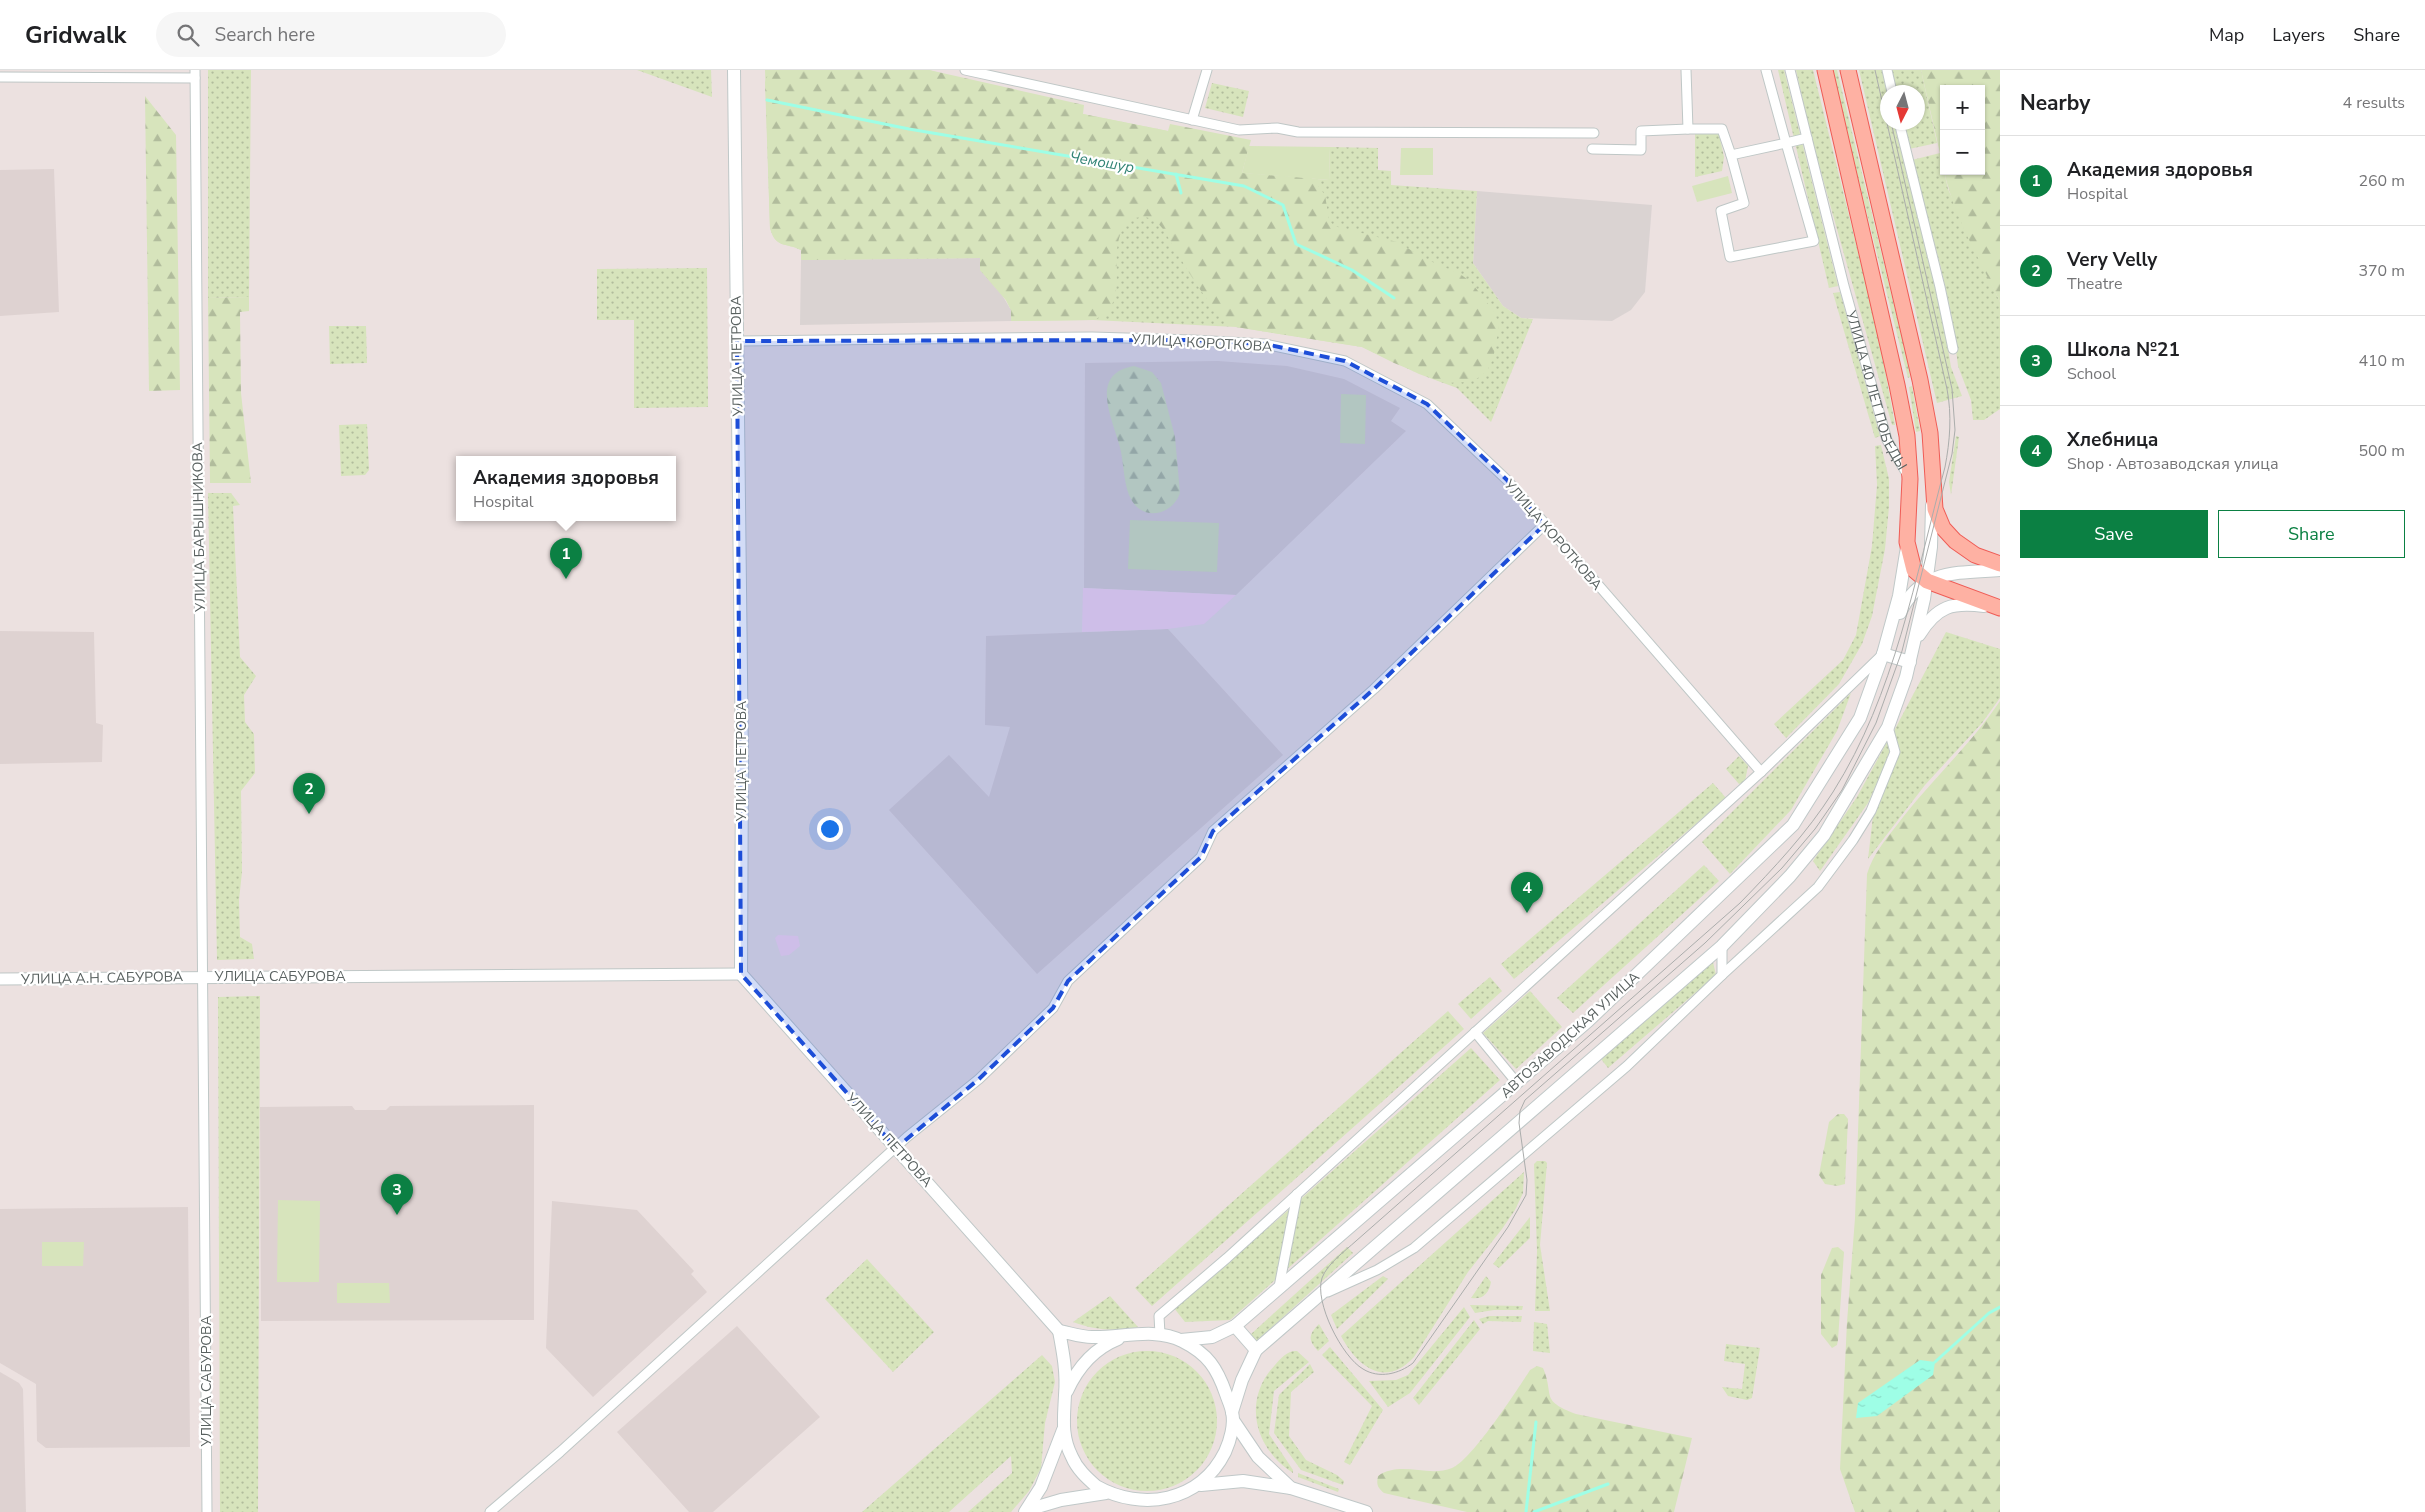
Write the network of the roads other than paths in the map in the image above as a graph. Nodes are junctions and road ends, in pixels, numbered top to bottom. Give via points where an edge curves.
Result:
1 (734, 70) edge
2 (965, 70) edge
3 (1207, 70) edge
4 (1686, 70) edge
5 (1766, 70) edge
6 (1790, 70) edge
7 (1825, 70) edge
8 (1848, 70) edge
9 (1887, 70) edge
10 (195, 74) edge
11 (0, 77) edge
12 (1890, 85) edge
13 (1192, 120) junction
14 (1688, 128) junction
15 (1901, 130) edge
16 (1594, 133) dead end
17 (1807, 138) junction
18 (1786, 143) junction
19 (1592, 149) dead end
20 (1731, 155) junction
21 (737, 341) junction
22 (1953, 349) dead end
23 (1920, 380) junction
24 (1898, 385) junction
25 (1910, 479) junction
26 (1932, 498) junction
27 (1544, 525) junction
28 (1907, 542) junction
29 (2000, 564) edge
30 (2000, 570) edge
31 (1927, 581) junction
32 (2000, 608) edge
33 (1916, 641) junction
34 (1883, 654) junction
35 (1910, 662) junction
36 (1888, 727) junction
37 (1761, 772) junction
38 (1722, 946) junction
39 (741, 974) junction
40 (1722, 975) junction
41 (204, 976) junction
42 (0, 979) edge
43 (1475, 1032) junction
44 (1517, 1083) junction
45 (896, 1148) junction
46 (1297, 1194) junction
47 (1279, 1287) junction
48 (1317, 1297) junction
49 (1236, 1326) junction
50 (1059, 1331) junction
51 (1160, 1334) junction
52 (1127, 1336) junction
53 (1181, 1340) junction
54 (1256, 1350) junction
55 (1065, 1395) junction
56 (1233, 1416) junction
57 (1062, 1430) junction
58 (1201, 1485) junction
59 (1291, 1488) junction
60 (1106, 1493) junction
61 (1026, 1511) edge
62 (207, 1512) edge
63 (490, 1512) edge
64 (1366, 1512) edge

1 - 21 main road, УЛИЦА ПЕТРОВА
2 - 13 street
3 - 13 street
4 - 14 street
5 - 18 street
6 - 17 street, УЛИЦА 40 ЛЕТ ПОБЕДЫ
7 - 24 main road, УЛИЦА 40 ЛЕТ ПОБЕДЫ
8 - 23 main road, УЛИЦА 40 ЛЕТ ПОБЕДЫ
9 - 12 street
10 - 11 street, УЛИЦА БАРЫШНИКОВА
10 - 41 street, УЛИЦА БАРЫШНИКОВА
13 - 16 street via 1239,130 1277,128 1298,132
14 - 19 street via 1641,131 1641,150
14 - 20 street via 1722,129
15 - 22 street
17 - 18 street
17 - 25 street, УЛИЦА 40 ЛЕТ ПОБЕДЫ via 1887,440
18 - 20 street
18 - 20 street via 1814,241 1730,257 1721,211 1744,202
21 - 27 street, УЛИЦА КОРОТКОВА via 1092,337 1194,340 1264,344 1345,361 1426,404 1507,480
21 - 39 main road, УЛИЦА ПЕТРОВА
23 - 24 main road
23 - 26 main road, УЛИЦА 40 ЛЕТ ПОБЕДЫ via 1930,432
24 - 25 main road, УЛИЦА 40 ЛЕТ ПОБЕДЫ
25 - 28 main road
26 - 29 main road via 1940,523 1951,538 1975,555
26 - 31 main road, УЛИЦА 40 ЛЕТ ПОБЕДЫ
27 - 37 street, УЛИЦА КОРОТКОВА
27 - 45 street via 1374,689 1212,831 1201,857 1068,981 1053,1008 979,1079
28 - 31 main road via 1914,570
28 - 34 main road, АВТОЗАВОДСКАЯ УЛИЦА via 1899,596
30 - 31 main road via 1953,574
31 - 32 main road
31 - 33 main road, УЛИЦА 40 ЛЕТ ПОБЕДЫ
31 - 34 main road via 1907,599
32 - 33 main road via 1964,604 1945,608 1932,618
33 - 35 main road
34 - 35 main road
34 - 37 street
34 - 44 main road, АВТОЗАВОДСКАЯ УЛИЦА via 1860,718 1793,825 1588,1021
35 - 36 main road
36 - 38 main road via 1824,836
36 - 40 street via 1895,752 1871,811 1853,840 1818,887
37 - 43 street
38 - 40 street
38 - 48 main road
39 - 41 street, УЛИЦА САБУРОВА
39 - 45 main road, УЛИЦА ПЕТРОВА
40 - 48 street via 1627,1066 1414,1248 1378,1270
41 - 42 street, УЛИЦА А.Н. САБУРОВА
41 - 62 street, УЛИЦА САБУРОВА
43 - 44 street
43 - 46 street
44 - 47 main road, АВТОЗАВОДСКАЯ УЛИЦА
45 - 50 main road, УЛИЦА ПЕТРОВА
45 - 63 street
46 - 47 street
46 - 51 street via 1159,1316
47 - 49 main road, АВТОЗАВОДСКАЯ УЛИЦА
48 - 54 main road
49 - 53 main road, АВТОЗАВОДСКАЯ УЛИЦА via 1212,1337
49 - 54 main road
50 - 52 main road via 1091,1337
50 - 55 main road via 1065,1364
51 - 52 main road
51 - 53 main road
52 - 55 main road via 1106,1344 1088,1358 1074,1375
53 - 56 main road via 1202,1354 1219,1372
54 - 56 main road via 1242,1380
55 - 57 main road
56 - 58 main road via 1229,1444 1222,1460
56 - 59 main road via 1258,1457
57 - 60 main road via 1072,1458 1086,1478
57 - 61 main road via 1051,1464
58 - 59 main road via 1243,1481
58 - 60 main road via 1179,1498 1139,1505
59 - 64 main road
60 - 61 main road via 1061,1500

